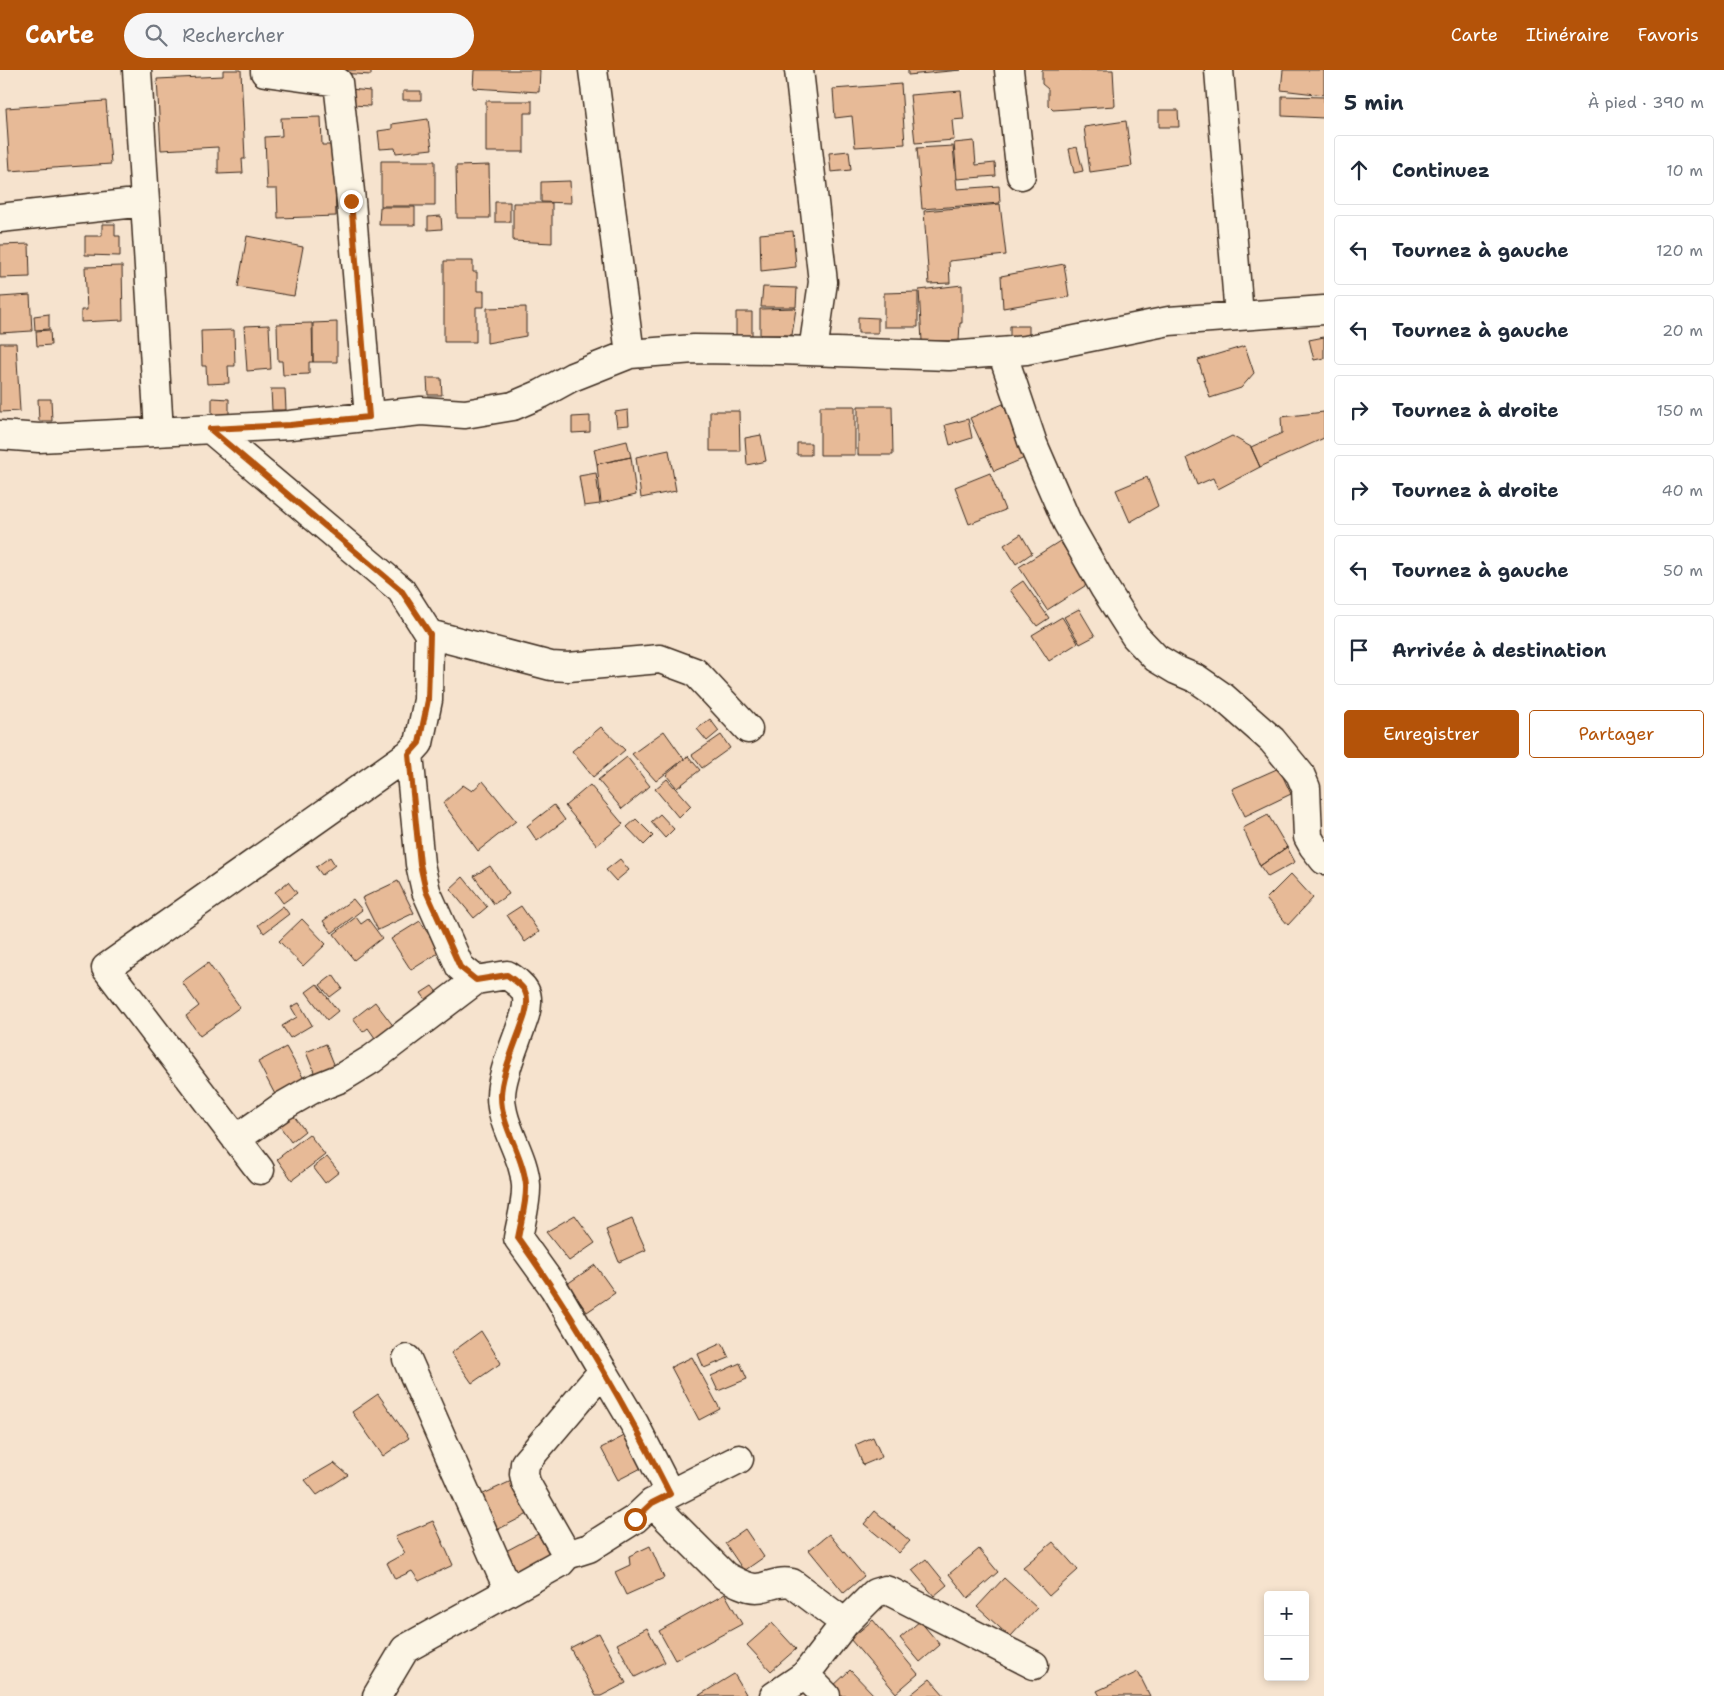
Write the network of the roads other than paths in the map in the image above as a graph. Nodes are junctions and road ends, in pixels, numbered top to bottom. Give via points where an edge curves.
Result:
1 (136, 70) edge
2 (265, 70) edge
3 (593, 70) edge
4 (799, 70) edge
5 (1009, 70) edge
6 (1219, 70) edge
7 (1021, 175) dead end
8 (145, 202) junction
9 (0, 218) edge
10 (1324, 310) edge
11 (1239, 316) junction
12 (813, 351) junction
13 (1002, 352) junction
14 (630, 354) junction
15 (369, 417) junction
16 (210, 429) junction
17 (159, 431) junction
18 (0, 435) edge
19 (430, 634) junction
20 (748, 729) dead end
21 (409, 754) junction
22 (1316, 807) edge
23 (1324, 860) edge
24 (476, 980) junction
25 (236, 1139) junction
26 (260, 1170) dead end
27 (407, 1359) dead end
28 (603, 1371) junction
29 (739, 1459) dead end
30 (661, 1499) junction
31 (568, 1555) junction
32 (509, 1591) junction
33 (845, 1622) junction
34 (1034, 1666) dead end
35 (805, 1675) junction
36 (377, 1696) edge
37 (774, 1696) edge
38 (826, 1696) edge

1 - 8 street
2 - 15 street via 338,82
3 - 14 street
4 - 12 street via 823,282
5 - 7 street
6 - 11 street
8 - 9 street
8 - 17 street
10 - 11 street
11 - 13 street via 1168,321
12 - 13 street via 949,356
12 - 14 street via 694,349
13 - 22 street via 1033,444 1067,522 1135,636 1156,658 1223,697 1272,740 1300,774
14 - 15 street via 572,377 513,406 465,414 421,411
15 - 16 street
16 - 17 street
16 - 19 street via 401,590
17 - 18 street via 39,438
19 - 20 street via 551,666 660,659 695,672
19 - 21 street via 428,700 419,743
21 - 24 street via 420,864 426,891 460,967
21 - 25 street via 106,968
22 - 23 street via 1308,837
24 - 25 street via 372,1059 283,1106
24 - 28 street via 507,975 523,985 527,996 526,1013 502,1082 501,1096 502,1110 526,1186 518,1238 554,1288
25 - 26 street
27 - 32 street
28 - 30 street via 635,1425
28 - 31 street via 524,1463 526,1482
29 - 30 street
30 - 31 street via 589,1548
30 - 33 street via 726,1576 756,1588 781,1581 792,1582
31 - 32 street
32 - 36 street via 405,1649
33 - 34 street via 875,1593 885,1590
33 - 35 street
35 - 37 street
35 - 38 street

